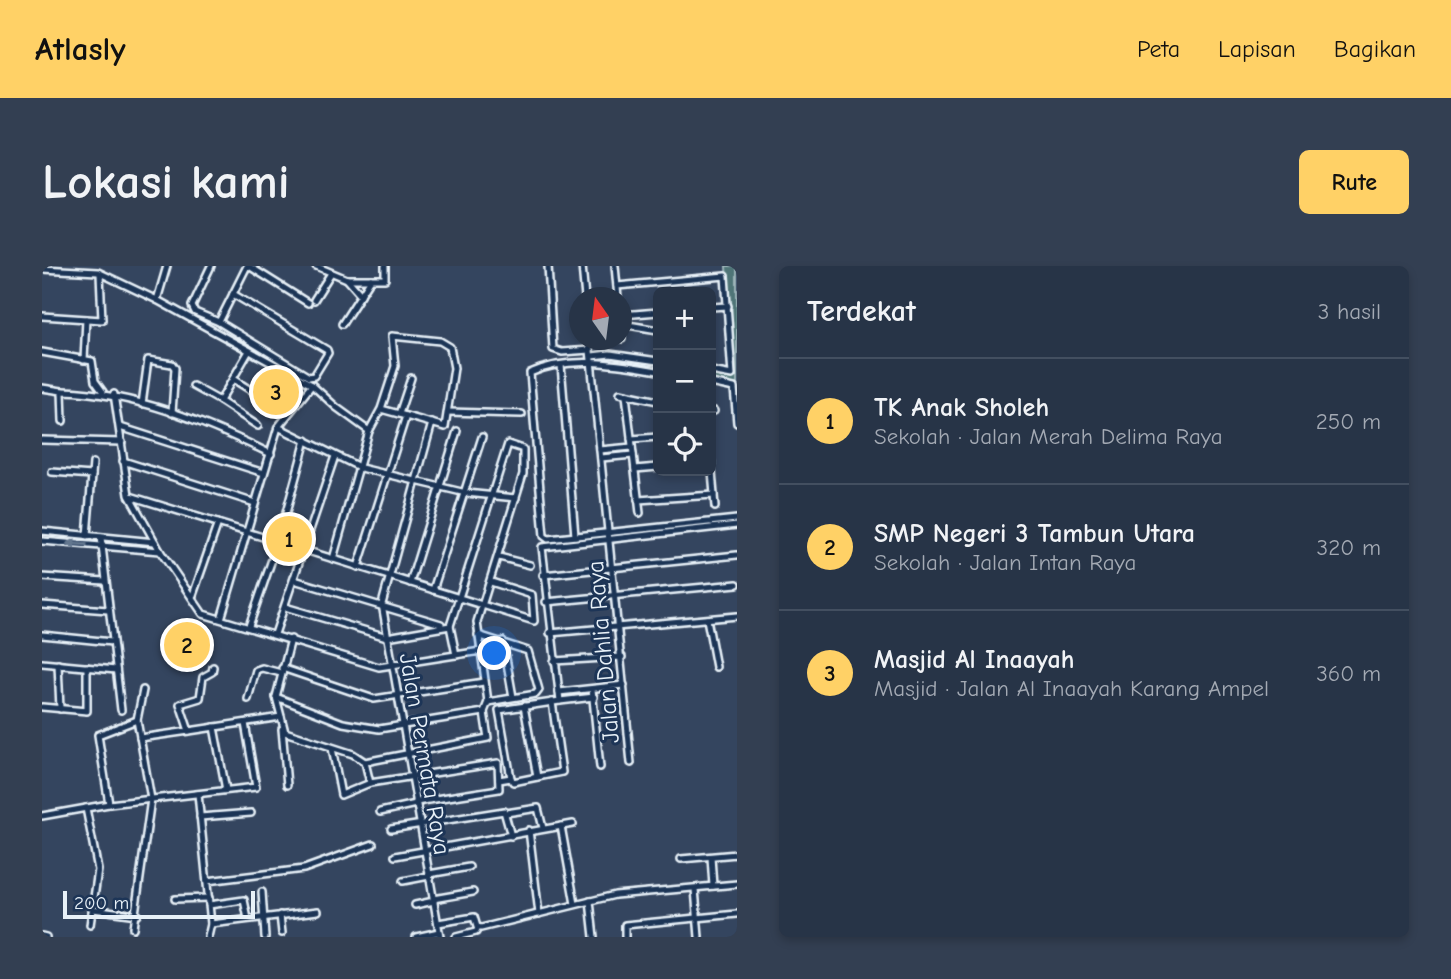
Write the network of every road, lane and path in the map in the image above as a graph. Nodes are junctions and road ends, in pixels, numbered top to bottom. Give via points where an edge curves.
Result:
1 (167, 266) edge
2 (211, 266) edge
3 (248, 266) edge
4 (316, 266) edge
5 (385, 266) edge
6 (548, 266) edge
7 (582, 266) edge
8 (615, 266) edge
9 (56, 268) edge
10 (42, 269) edge
11 (98, 271) edge
12 (331, 273) junction
13 (347, 279) junction
14 (371, 279) junction
15 (617, 286) joint
16 (584, 287) edge
17 (233, 294) junction
18 (361, 295) junction
19 (157, 300) junction
20 (728, 306) junction
21 (716, 307) edge
22 (653, 312) edge
23 (632, 314) edge
24 (42, 317) edge
25 (86, 319) junction
26 (219, 323) junction
27 (342, 324) dead end
28 (632, 326) edge
29 (653, 329) edge
30 (590, 350) edge
31 (249, 351) junction
32 (42, 352) edge
33 (591, 356) junction
34 (84, 360) junction
35 (653, 360) edge
36 (561, 365) junction
37 (653, 371) edge
38 (716, 372) edge
39 (411, 378) dead end
40 (233, 379) junction
41 (716, 384) edge
42 (312, 385) junction
43 (193, 386) dead end
44 (42, 388) edge
45 (62, 391) junction
46 (252, 391) dead end
47 (103, 392) junction
48 (114, 394) junction
49 (653, 400) edge
50 (220, 401) junction
51 (142, 404) junction
52 (381, 409) junction
53 (448, 412) junction
54 (172, 413) junction
55 (399, 414) junction
56 (522, 414) dead end
57 (406, 416) junction
58 (63, 421) dead end
59 (432, 423) junction
60 (737, 424) edge
61 (258, 426) dead end
62 (120, 427) junction
63 (278, 427) junction
64 (369, 430) junction
65 (457, 431) dead end
66 (482, 437) dead end
67 (653, 437) edge
68 (631, 439) junction
69 (42, 440) edge
70 (306, 440) junction
71 (121, 442) junction
72 (632, 447) junction
73 (600, 450) junction
74 (271, 454) junction
75 (633, 455) junction
76 (335, 456) junction
77 (601, 458) junction
78 (123, 461) junction
79 (93, 463) dead end
80 (653, 467) edge
81 (361, 468) junction
82 (635, 469) junction
83 (52, 471) dead end
84 (264, 473) junction
85 (92, 475) junction
86 (388, 475) junction
87 (712, 476) edge
88 (417, 482) junction
89 (441, 488) junction
90 (466, 493) junction
91 (129, 495) junction
92 (714, 495) junction
93 (491, 496) junction
94 (516, 498) junction
95 (638, 500) junction
96 (256, 503) junction
97 (715, 507) dead end
98 (640, 513) dead end
99 (737, 519) edge
100 (218, 523) junction
101 (737, 525) edge
102 (42, 531) edge
103 (248, 533) junction
104 (609, 534) junction
105 (87, 536) junction
106 (575, 536) junction
107 (101, 537) junction
108 (42, 541) edge
109 (155, 542) junction
110 (278, 542) junction
111 (102, 546) junction
112 (305, 550) junction
113 (160, 551) junction
114 (737, 555) edge
115 (499, 557) junction
116 (333, 559) junction
117 (530, 565) dead end
118 (613, 566) junction
119 (358, 567) junction
120 (543, 575) junction
121 (42, 577) edge
122 (389, 577) junction
123 (105, 580) junction
124 (294, 580) junction
125 (491, 582) junction
126 (410, 583) junction
127 (737, 584) edge
128 (433, 590) junction
129 (193, 595) junction
130 (616, 596) junction
131 (458, 598) junction
132 (546, 602) junction
133 (382, 604) junction
134 (42, 605) edge
135 (482, 606) junction
136 (285, 607) junction
137 (108, 610) junction
138 (737, 617) edge
139 (706, 618) junction
140 (221, 619) junction
141 (249, 625) junction
142 (447, 626) junction
143 (619, 626) junction
144 (550, 633) junction
145 (275, 634) junction
146 (42, 635) edge
147 (478, 635) junction
148 (387, 637) junction
149 (291, 639) junction
150 (112, 642) junction
151 (503, 642) junction
152 (481, 651) junction
153 (456, 655) junction
154 (622, 657) junction
155 (554, 661) junction
156 (42, 663) edge
157 (58, 664) junction
158 (392, 666) junction
159 (87, 667) junction
160 (213, 667) dead end
161 (716, 667) dead end
162 (116, 670) junction
163 (281, 671) junction
164 (484, 682) junction
165 (624, 685) junction
166 (592, 689) junction
167 (143, 690) dead end
168 (559, 692) junction
169 (397, 696) junction
170 (276, 697) junction
171 (513, 697) junction
172 (594, 697) junction
173 (248, 699) dead end
174 (560, 701) junction
175 (488, 702) junction
176 (552, 702) junction
177 (42, 706) edge
178 (524, 706) junction
179 (60, 709) junction
180 (121, 710) dead end
181 (484, 712) junction
182 (137, 720) junction
183 (281, 720) junction
184 (245, 723) junction
185 (402, 725) junction
186 (215, 727) junction
187 (189, 731) junction
188 (140, 738) junction
189 (332, 748) junction
190 (407, 753) junction
191 (365, 762) junction
192 (631, 763) dead end
193 (600, 767) dead end
194 (411, 777) junction
195 (537, 777) junction
196 (511, 778) junction
197 (499, 780) junction
198 (370, 783) junction
199 (287, 785) dead end
200 (226, 790) junction
201 (198, 794) junction
202 (151, 799) junction
203 (416, 803) junction
204 (109, 804) junction
205 (86, 808) junction
206 (380, 811) dead end
207 (251, 813) dead end
208 (506, 813) junction
209 (42, 816) edge
210 (200, 817) junction
211 (419, 824) junction
212 (573, 824) dead end
213 (561, 825) junction
214 (543, 828) junction
215 (391, 829) dead end
216 (529, 830) junction
217 (511, 835) junction
218 (373, 844) dead end
219 (425, 852) junction
220 (737, 855) edge
221 (395, 856) dead end
222 (710, 857) junction
223 (681, 859) dead end
224 (469, 867) dead end
225 (429, 875) junction
226 (207, 881) junction
227 (403, 881) dead end
228 (737, 884) edge
229 (713, 886) junction
230 (695, 889) junction
231 (262, 891) dead end
232 (473, 892) dead end
233 (175, 899) dead end
234 (433, 900) junction
235 (209, 901) junction
236 (590, 901) junction
237 (575, 904) junction
238 (415, 905) dead end
239 (93, 909) junction
240 (318, 911) dead end
241 (539, 914) junction
242 (737, 914) edge
243 (136, 915) junction
244 (280, 915) junction
245 (264, 917) junction
246 (248, 919) junction
247 (697, 919) junction
248 (211, 923) junction
249 (438, 923) junction
250 (90, 925) dead end
251 (132, 928) dead end
252 (478, 928) junction
253 (282, 933) dead end
254 (440, 934) edge
255 (208, 937) edge
256 (265, 937) edge
257 (415, 937) edge
258 (456, 937) edge
259 (594, 937) edge
260 (625, 937) edge
261 (699, 937) edge

1 - 19 street
2 - 26 street via 192,306
3 - 12 street via 311,302
3 - 17 street
4 - 12 street
5 - 14 street via 385,279
6 - 33 street via 553,349
7 - 16 street
8 - 15 street
9 - 10 street
9 - 11 street
11 - 19 street
11 - 25 street via 103,319
12 - 13 street
13 - 14 street
13 - 18 street
14 - 18 street
15 - 20 street via 726,277
17 - 26 street
17 - 26 street via 328,353 309,377
18 - 27 street
19 - 31 street
20 - 21 street
20 - 38 street via 732,375
22 - 23 street
24 - 25 street
25 - 34 street
28 - 29 street
30 - 33 street, Jalan Dahlia Raya
31 - 40 street
31 - 42 street
32 - 34 street
33 - 35 street
33 - 36 street
33 - 37 street
33 - 73 street, Jalan Dahlia Raya
34 - 47 street via 92,361 95,381
36 - 106 street
36 - 106 street via 528,376 544,536
39 - 55 street
40 - 46 street
40 - 50 street
41 - 60 street via 734,388
42 - 63 street
42 - 64 street
43 - 50 street
44 - 45 street
45 - 47 street
45 - 58 street
47 - 48 street
48 - 51 street
48 - 62 street
49 - 68 street via 624,394
50 - 61 street
51 - 54 street
51 - 54 street via 148,360 172,364
52 - 53 street via 394,366 392,336 440,341 450,347
52 - 55 street
52 - 64 street
53 - 56 street
53 - 59 street via 445,427
54 - 74 street
55 - 57 street
57 - 59 street
57 - 86 street
59 - 88 street, Jalan Permata Raya
62 - 71 street
62 - 84 street
63 - 70 street
63 - 74 street
64 - 81 street
65 - 89 street
66 - 90 street
67 - 68 street
68 - 72 street
69 - 71 street
70 - 76 street
70 - 110 street
71 - 78 street
72 - 73 street
72 - 75 street
73 - 77 street, Jalan Dahlia Raya
74 - 84 street
75 - 77 street
75 - 82 street
76 - 81 street
76 - 112 street
77 - 104 street, Jalan Dahlia Raya
78 - 91 street
78 - 96 street
79 - 85 street
80 - 82 street
81 - 86 street
81 - 116 street
82 - 95 street
83 - 85 street
84 - 96 street
85 - 105 street
86 - 88 street
86 - 119 street
87 - 92 street
88 - 89 street
88 - 122 street, Jalan Permata Raya
89 - 90 street
89 - 126 street
90 - 93 street
90 - 128 street
91 - 100 street
91 - 109 street
92 - 95 street
92 - 97 street
93 - 94 street
93 - 94 street via 508,444 524,452
93 - 131 street
94 - 115 street
95 - 98 street
96 - 103 street
99 - 104 street
100 - 103 street
100 - 129 street
101 - 104 street
102 - 105 street
103 - 110 street
103 - 140 street
104 - 106 street
104 - 118 street, Jalan Dahlia Raya
104 - 120 street via 541,547
105 - 107 street
107 - 109 street
107 - 111 street
111 -> 108 street
109 - 113 street
110 - 112 street
110 - 141 street
111 - 113 street
111 - 123 street
112 - 116 street
112 - 124 street
113 - 129 street
114 - 118 street
115 - 117 street
115 - 125 street
116 - 119 street
118 - 120 street
118 - 130 street, Jalan Dahlia Raya
119 - 122 street
120 - 132 street
121 - 123 street
122 - 126 street
122 - 133 street, Jalan Permata Raya
123 - 137 street
124 - 133 street
124 - 136 street
125 - 135 street
125 - 135 street via 532,595 535,620
126 - 128 street
127 - 130 street
128 - 131 street
129 - 140 street via 199,610
130 - 132 street
130 - 143 street, Jalan Dahlia Raya
131 - 135 street
131 - 142 street
132 - 144 street
133 - 142 street
133 - 148 street, Jalan Permata Raya
134 - 137 street
135 - 147 street
136 - 145 street
136 - 148 street
137 - 150 street
138 - 139 street
139 - 143 street
139 - 161 street
140 - 141 street
141 - 145 street
142 - 148 street
142 - 153 street
143 - 144 street
143 - 154 street, Jalan Dahlia Raya
144 - 155 street
145 - 149 street
146 - 150 street
147 - 151 street
147 - 152 street
148 - 158 street, Jalan Permata Raya
149 - 158 street via 379,667
149 - 163 street
150 - 162 street
151 - 171 street
151 - 171 street via 530,652 539,691
152 - 153 street
152 - 164 street
153 - 158 street
154 - 155 street
154 - 165 street, Jalan Dahlia Raya
155 - 168 street
156 - 157 street
157 - 159 street
157 - 179 street
158 - 169 street, Jalan Permata Raya
159 - 162 street
159 - 179 street via 87,711
160 - 187 street via 203,677 200,698 180,704
162 - 180 street
163 - 169 street via 374,699
163 - 170 street
163 - 173 street via 256,670
164 - 169 street
164 - 175 street
165 - 166 street
165 - 192 street, Jalan Dahlia Raya
166 - 168 street
166 - 172 street
167 - 182 street
168 - 174 street
169 - 185 street, Jalan Permata Raya
170 - 183 street
170 - 185 street via 343,723 379,729
171 - 175 street
172 - 174 street
172 - 193 street
174 - 176 street
175 - 181 street
176 - 178 street
176 - 195 street via 562,772
177 - 179 street
178 - 195 street
178 - 196 street via 499,710
181 - 185 street
181 - 190 street via 488,738
182 - 188 street
182 - 204 street via 98,735
183 - 184 street
183 - 189 street via 286,734
183 - 199 street
184 - 186 street
184 - 200 street via 256,787
185 - 190 street, Jalan Permata Raya
186 - 187 street
186 - 200 street
187 - 188 street
188 - 202 street
189 - 191 street
189 - 198 street via 341,795
190 - 191 street
190 - 194 street, Jalan Permata Raya
191 - 198 street
194 - 197 street via 497,762
194 - 198 street
194 - 203 street, Jalan Permata Raya
195 - 196 street via 513,782
196 - 197 street
197 - 203 street via 499,789
200 - 201 street
201 - 202 street
201 - 210 street
202 - 204 street
202 - 243 street
203 - 206 street
203 - 211 street, Jalan Permata Raya
204 - 205 street
205 - 209 street
205 - 239 street via 98,870
207 - 210 street
208 - 211 street
208 - 214 street via 538,808
208 - 217 street
210 - 226 street
211 - 215 street
211 - 219 street, Jalan Permata Raya
212 - 213 street
213 - 214 street
213 - 237 street
214 - 216 street
216 - 217 street
216 - 241 street
217 - 219 street
218 - 226 street via 304,869
219 - 221 street
219 - 225 street, Jalan Permata Raya
220 - 222 street
222 - 223 street
222 - 229 street
224 - 225 street
225 - 227 street
225 - 234 street, Jalan Permata Raya
226 - 235 street
228 - 229 street
229 - 230 street
230 - 236 street
230 - 247 street
231 - 245 street
232 - 234 street
233 - 235 street
234 - 238 street
234 - 249 street, Jalan Permata Raya
235 - 246 street via 244,900
235 - 248 street
236 - 237 street
236 - 259 street
237 - 241 street
239 - 243 street
239 - 250 street
240 - 244 street
241 - 252 street
242 - 247 street
243 - 251 street
244 - 245 street
244 - 253 street
245 - 246 street
245 - 256 street
246 - 248 street
247 - 260 street via 625,925
247 - 261 street
248 - 255 street
249 - 252 street via 474,917
249 - 254 street, Jalan Permata Raya
252 - 258 street
254 - 257 street

